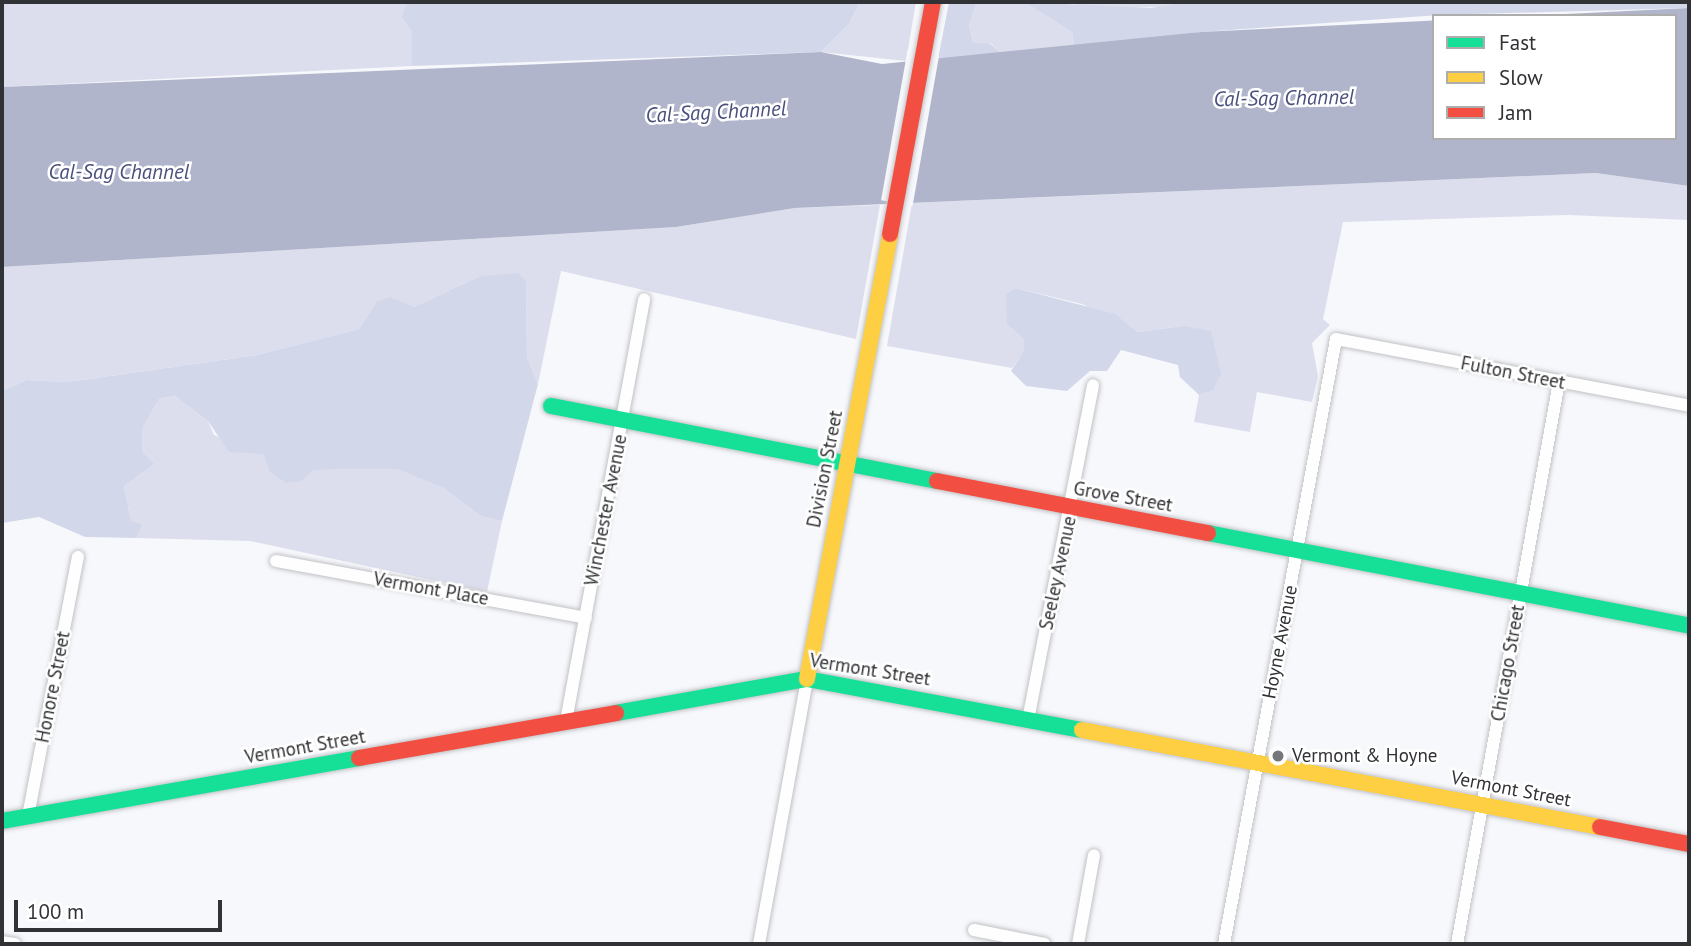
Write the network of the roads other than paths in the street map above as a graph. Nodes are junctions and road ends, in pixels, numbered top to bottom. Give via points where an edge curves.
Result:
1 (933, 2) edge
2 (644, 299) dead end
3 (1336, 340) joint
4 (1559, 382) junction
5 (1093, 385) dead end
6 (551, 406) dead end
7 (1689, 406) edge
8 (623, 419) junction
9 (847, 465) junction
10 (1071, 509) junction
11 (1297, 551) junction
12 (78, 557) dead end
13 (276, 561) dead end
14 (1521, 592) junction
15 (586, 618) junction
16 (1689, 626) edge
17 (807, 678) junction
18 (1028, 720) junction
19 (566, 721) junction
20 (1258, 763) junction
21 (1483, 805) junction
22 (28, 816) junction
23 (2, 821) edge
24 (1689, 844) edge
25 (1094, 855) dead end
26 (974, 930) dead end
27 (2, 942) edge
28 (15, 944) edge
29 (759, 944) edge
30 (1045, 944) edge
31 (1078, 944) edge
32 (1224, 944) edge
33 (1457, 944) edge

1 - 9 street, Division Street
2 - 8 street, Winchester Avenue
3 - 4 street, Fulton Street
3 - 11 street, Hoyne Avenue
4 - 7 street, Fulton Street
4 - 14 street, Chicago Street
5 - 10 street, Seeley Avenue
6 - 8 street, Grove Street
8 - 9 street, Grove Street
8 - 15 street, Winchester Avenue
9 - 10 street, Grove Street
9 - 17 street, Division Street
10 - 11 street, Grove Street
10 - 18 street, Seeley Avenue
11 - 14 street, Grove Street
11 - 20 street, Hoyne Avenue
12 - 22 street, Honore Street
13 - 15 street, Vermont Place
14 - 16 street, Grove Street
14 - 21 street, Chicago Street
15 - 19 street, Winchester Avenue
17 - 18 street, Vermont Street
17 - 19 street, Vermont Street
17 - 29 street, Division Street
18 - 20 street, Vermont Street
19 - 22 street, Vermont Street
20 - 21 street, Vermont Street
20 - 32 street, Hoyne Avenue
21 - 24 street, Vermont Street
21 - 33 street, Chicago Street
22 - 23 street, Vermont Street
25 - 31 street
26 - 30 street
27 - 28 street

